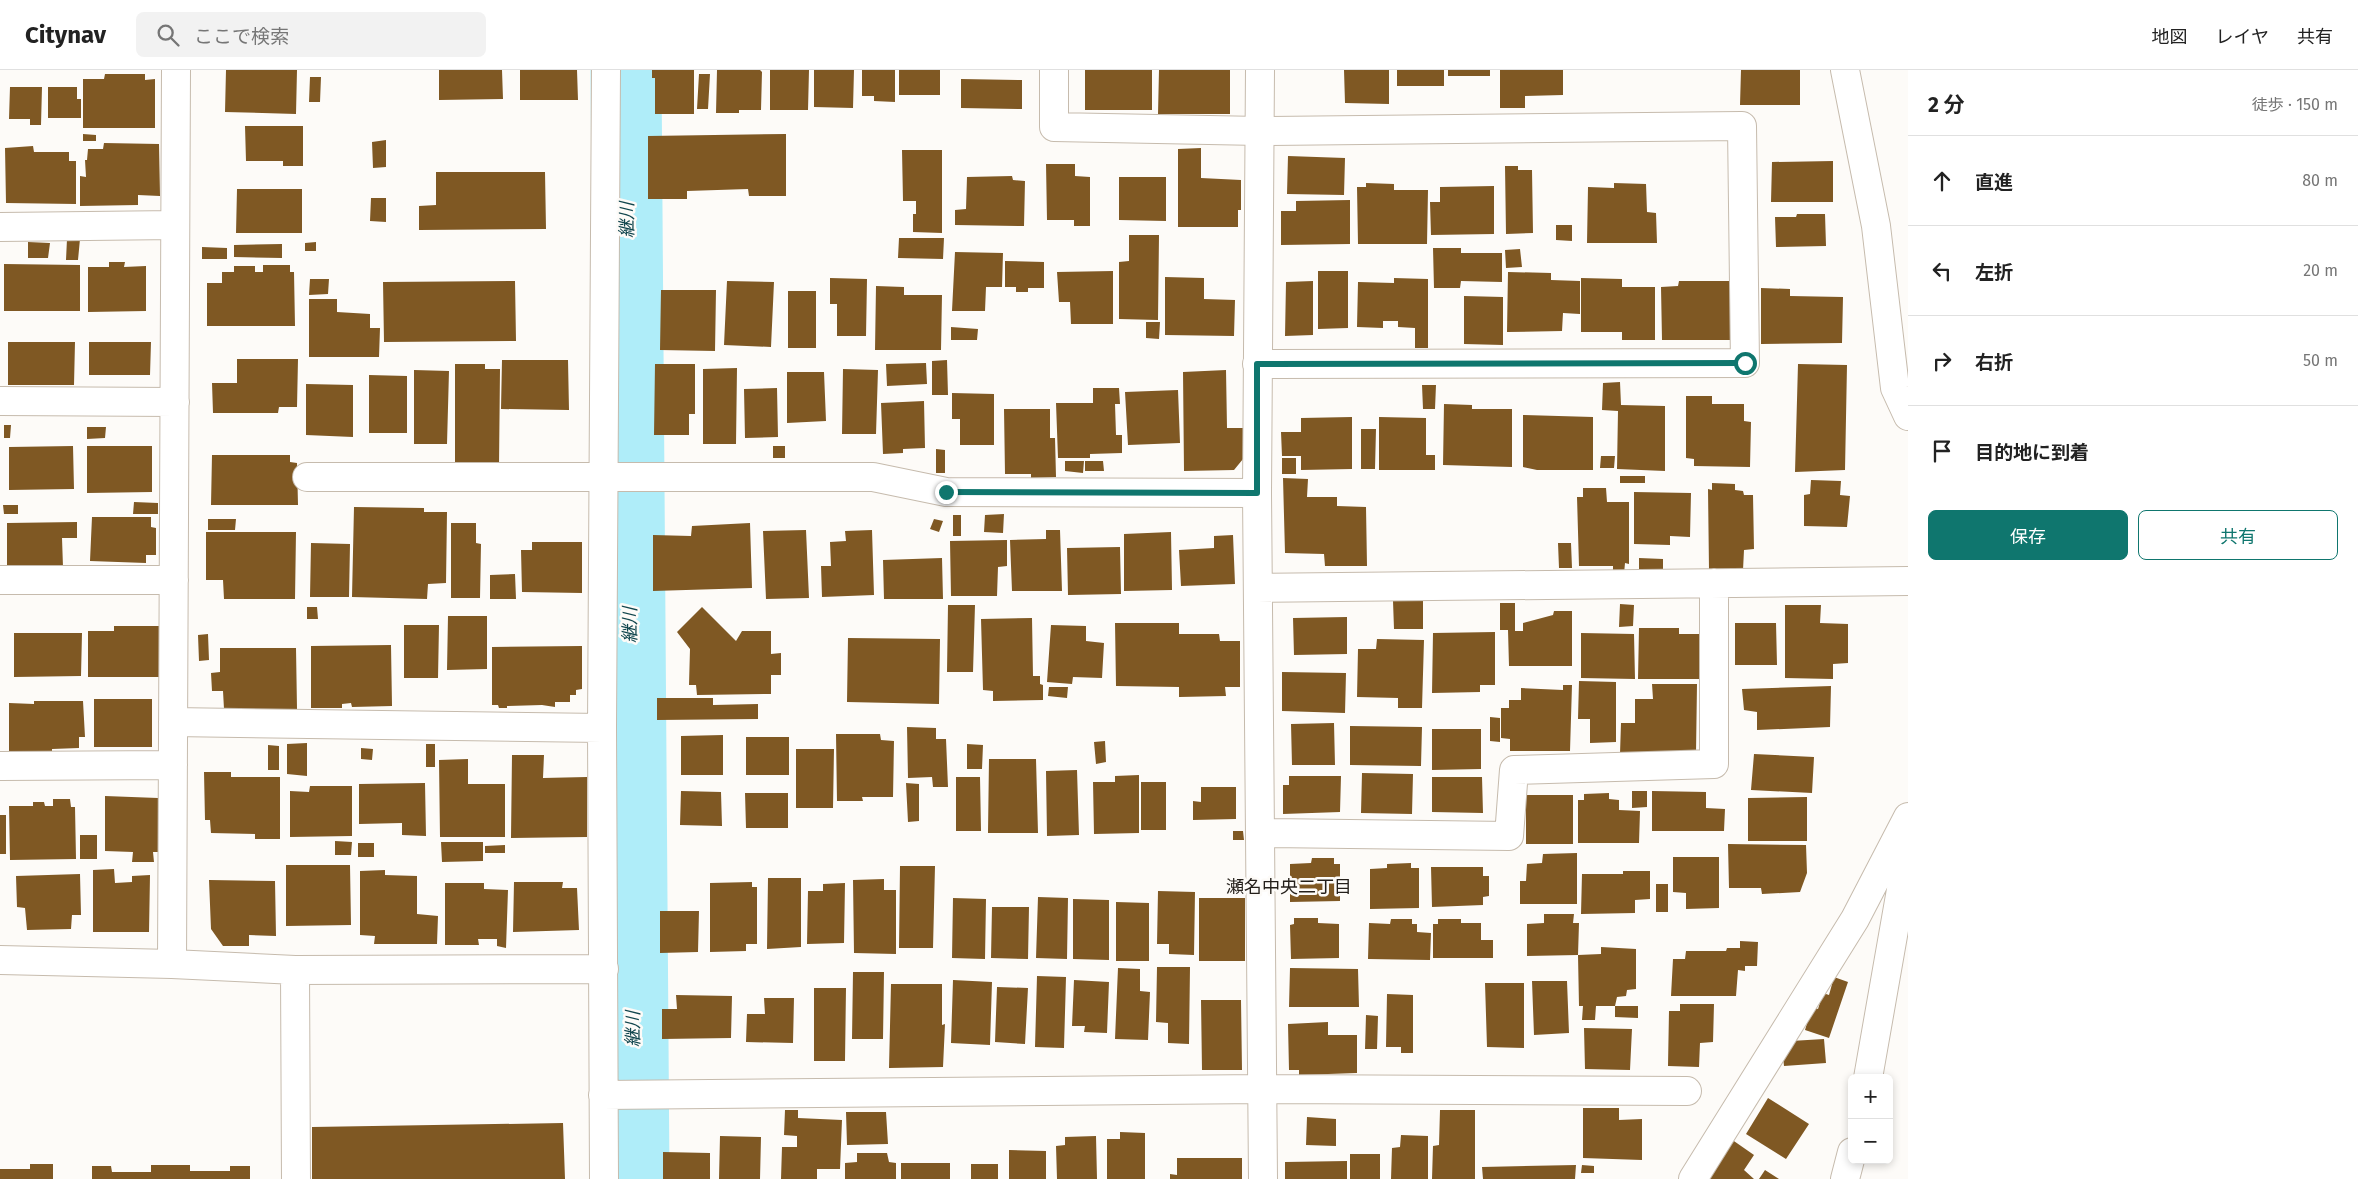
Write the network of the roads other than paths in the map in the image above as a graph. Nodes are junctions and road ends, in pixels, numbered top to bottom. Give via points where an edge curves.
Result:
1 (176, 70) edge
2 (606, 70) edge
3 (1054, 70) edge
4 (1260, 70) edge
5 (1846, 70) edge
6 (1260, 131) junction
7 (175, 225) junction
8 (0, 227) edge
9 (1257, 364) junction
10 (0, 401) edge
11 (174, 402) junction
12 (1908, 416) edge
13 (307, 477) dead end
14 (604, 478) junction
15 (1257, 493) junction
16 (0, 580) edge
17 (174, 580) junction
18 (1908, 581) edge
19 (1714, 583) junction
20 (1258, 588) junction
21 (174, 722) junction
22 (602, 728) junction
23 (0, 766) edge
24 (173, 766) junction
25 (1908, 817) edge
26 (1260, 833) junction
27 (1908, 850) edge
28 (0, 960) edge
29 (172, 964) junction
30 (604, 969) junction
31 (295, 970) junction
32 (1869, 1074) edge
33 (1262, 1089) junction
34 (1686, 1091) dead end
35 (603, 1095) junction
36 (1849, 1164) edge
37 (296, 1179) edge
38 (604, 1179) edge
39 (1263, 1179) edge
40 (1693, 1179) edge
41 (1845, 1179) edge

1 - 7 street
2 - 14 street
3 - 6 street via 1054,127
4 - 6 street
5 - 12 street via 1876,226 1895,388
6 - 9 street
6 - 9 street via 1742,126 1745,363
7 - 8 street
7 - 11 street
9 - 15 street
10 - 11 street
11 - 17 street
13 - 14 street
14 - 15 street via 873,477 946,492
14 - 22 street
15 - 20 street
16 - 17 street
17 - 21 street
18 - 19 street
19 - 20 street
19 - 26 street via 1714,764 1514,770 1509,836
20 - 26 street
21 - 22 street
21 - 24 street
22 - 30 street
23 - 24 street
24 - 29 street
25 - 40 street via 1856,919
26 - 33 street
27 - 32 street
28 - 29 street
29 - 31 street
30 - 31 street
30 - 35 street
31 - 37 street
33 - 34 street
33 - 35 street
33 - 39 street
35 - 38 street
36 - 41 street

